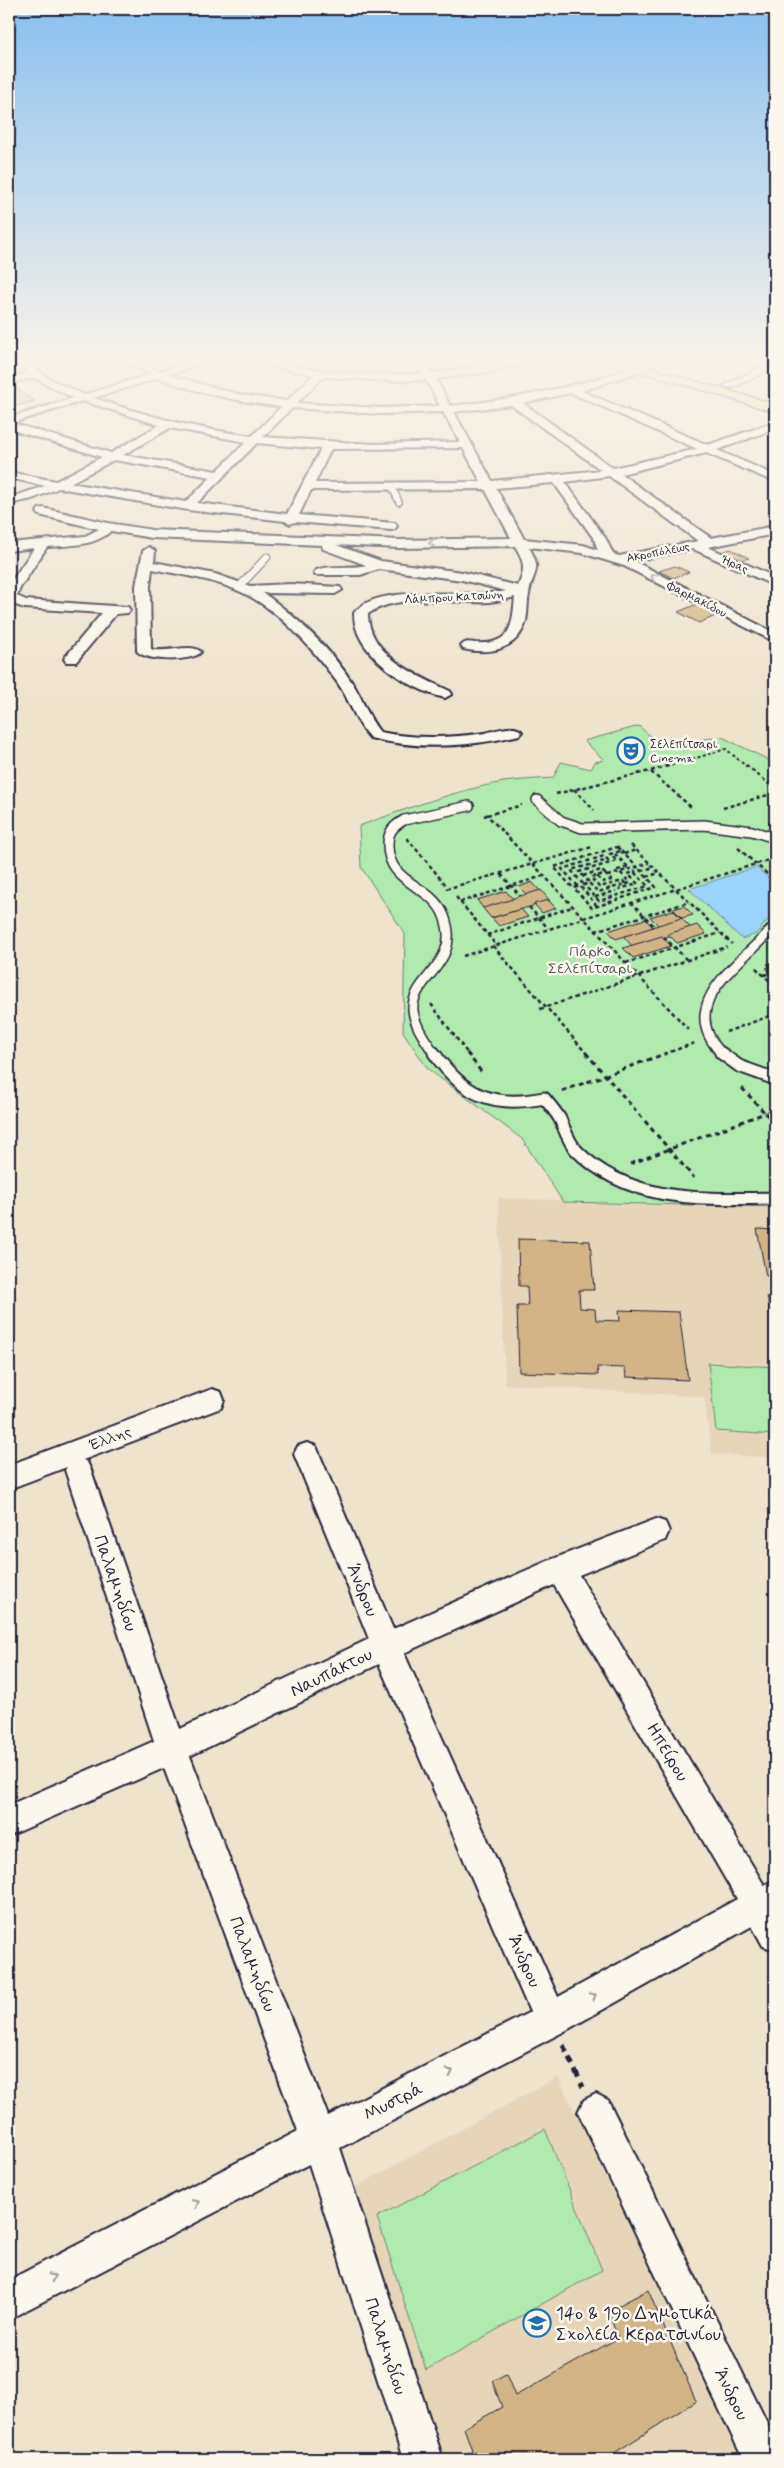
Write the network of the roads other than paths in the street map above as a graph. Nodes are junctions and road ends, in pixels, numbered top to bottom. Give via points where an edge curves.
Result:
1 (9, 475) edge
2 (74, 475) edge
3 (220, 475) edge
4 (313, 475) edge
5 (485, 475) edge
6 (582, 475) edge
7 (615, 475) edge
8 (558, 479) junction
9 (58, 484) junction
10 (490, 485) junction
11 (307, 486) junction
12 (392, 487) junction
13 (9, 501) edge
14 (399, 502) dead end
15 (183, 505) junction
16 (43, 512) dead end
17 (290, 520) junction
18 (391, 526) dead end
19 (108, 528) junction
20 (775, 530) edge
21 (152, 534) junction
22 (307, 539) junction
23 (518, 542) junction
24 (708, 542) junction
25 (44, 543) junction
26 (694, 545) junction
27 (9, 547) edge
28 (267, 557) dead end
29 (612, 558) junction
30 (147, 564) junction
31 (379, 565) junction
32 (320, 572) dead end
33 (775, 582) edge
34 (244, 588) junction
35 (334, 590) dead end
36 (523, 591) junction
37 (112, 610) junction
38 (144, 610) junction
39 (775, 638) edge
40 (468, 646) dead end
41 (194, 652) dead end
42 (71, 660) dead end
43 (445, 694) dead end
44 (514, 732) dead end
45 (537, 800) road end
46 (469, 806) dead end
47 (775, 823) edge
48 (775, 838) edge
49 (775, 925) edge
50 (775, 1079) edge
51 (775, 1198) edge
52 (212, 1400) dead end
53 (307, 1454) dead end
54 (78, 1470) dead end
55 (9, 1477) edge
56 (656, 1531) dead end
57 (560, 1569) junction
58 (386, 1646) junction
59 (172, 1749) junction
60 (9, 1821) edge
61 (766, 1900) edge
62 (775, 1934) edge
63 (550, 2020) junction
64 (596, 2112) road end
65 (319, 2139) junction
66 (9, 2300) edge
67 (423, 2459) edge
68 (764, 2459) edge

1 - 9 street
2 - 9 street
3 - 15 street
4 - 11 street
5 - 10 street, Λάμπρου Κατσώνη
6 - 8 street
7 - 24 street
8 - 10 street
8 - 29 street
9 - 13 street
9 - 15 street
10 - 12 street
10 - 23 street, Λάμπρου Κατσώνη
11 - 12 street
11 - 17 street
12 - 14 lane
15 - 17 street
15 - 21 street via 161,517
16 - 19 street, Ακροπόλεως
17 - 18 street
19 - 21 street, Ακροπόλεως
19 - 25 street via 87,540
20 - 24 street, Ακροπόλεως
21 - 22 street, Ακροπόλεως
21 - 30 street
23 -> 22 street, Ακροπόλεως via 400,544
22 - 31 street
23 - 29 street, Ακροπόλεως via 583,549
23 - 36 street, Λάμπρου Κατσώνη via 530,561 531,569
24 - 26 street, Ακροπόλεως
25 - 27 street
25 - 37 street via 13,588 12,600 26,604
26 - 29 street, Ακροπόλεως
26 - 33 street, Ήρας
28 - 34 lane
39 -> 29 street, Φαρμακίδου
30 - 34 street
30 - 38 street via 143,586
31 - 32 street via 360,571
31 - 36 street via 462,576
34 - 35 street
34 - 44 street via 305,636 342,679 375,735 443,741 480,739
36 - 40 street via 519,621 508,641 492,648
36 - 43 street, Λάμπρου Κατσώνη via 488,598 433,597 388,601 360,612 362,627 381,658 398,671
37 - 38 street
37 - 42 street
38 - 41 street via 143,648 146,654
45 - 48 lane via 561,821 582,828 727,825
46 - 51 lane via 402,821 389,833 386,852 398,873 442,911 448,930 446,952 441,963 420,989 412,1008 443,1067 468,1089 494,1101 516,1103 544,1098 560,1119 564,1135 576,1150 602,1174 642,1191 711,1198
47 - 48 lane
49 - 50 lane via 712,994 704,1008 704,1026 720,1051 735,1064
52 - 55 street, Έλλης
53 - 58 street, Άνδρου
54 - 59 street, Παλαμηδίου
56 - 57 street, Ναυπάκτου
57 - 58 street, Ναυπάκτου
57 - 61 street, Ηπείρου
58 - 59 street, Ναυπάκτου
58 - 63 street, Άνδρου
59 - 60 street, Ναυπάκτου
59 - 65 street, Παλαμηδίου
61 - 62 street, Ηπείρου
63 -> 61 street, Μυστρά
65 -> 63 street, Μυστρά
64 - 68 street, Άνδρου
66 -> 65 street, Μυστρά
65 - 67 street, Παλαμηδίου

